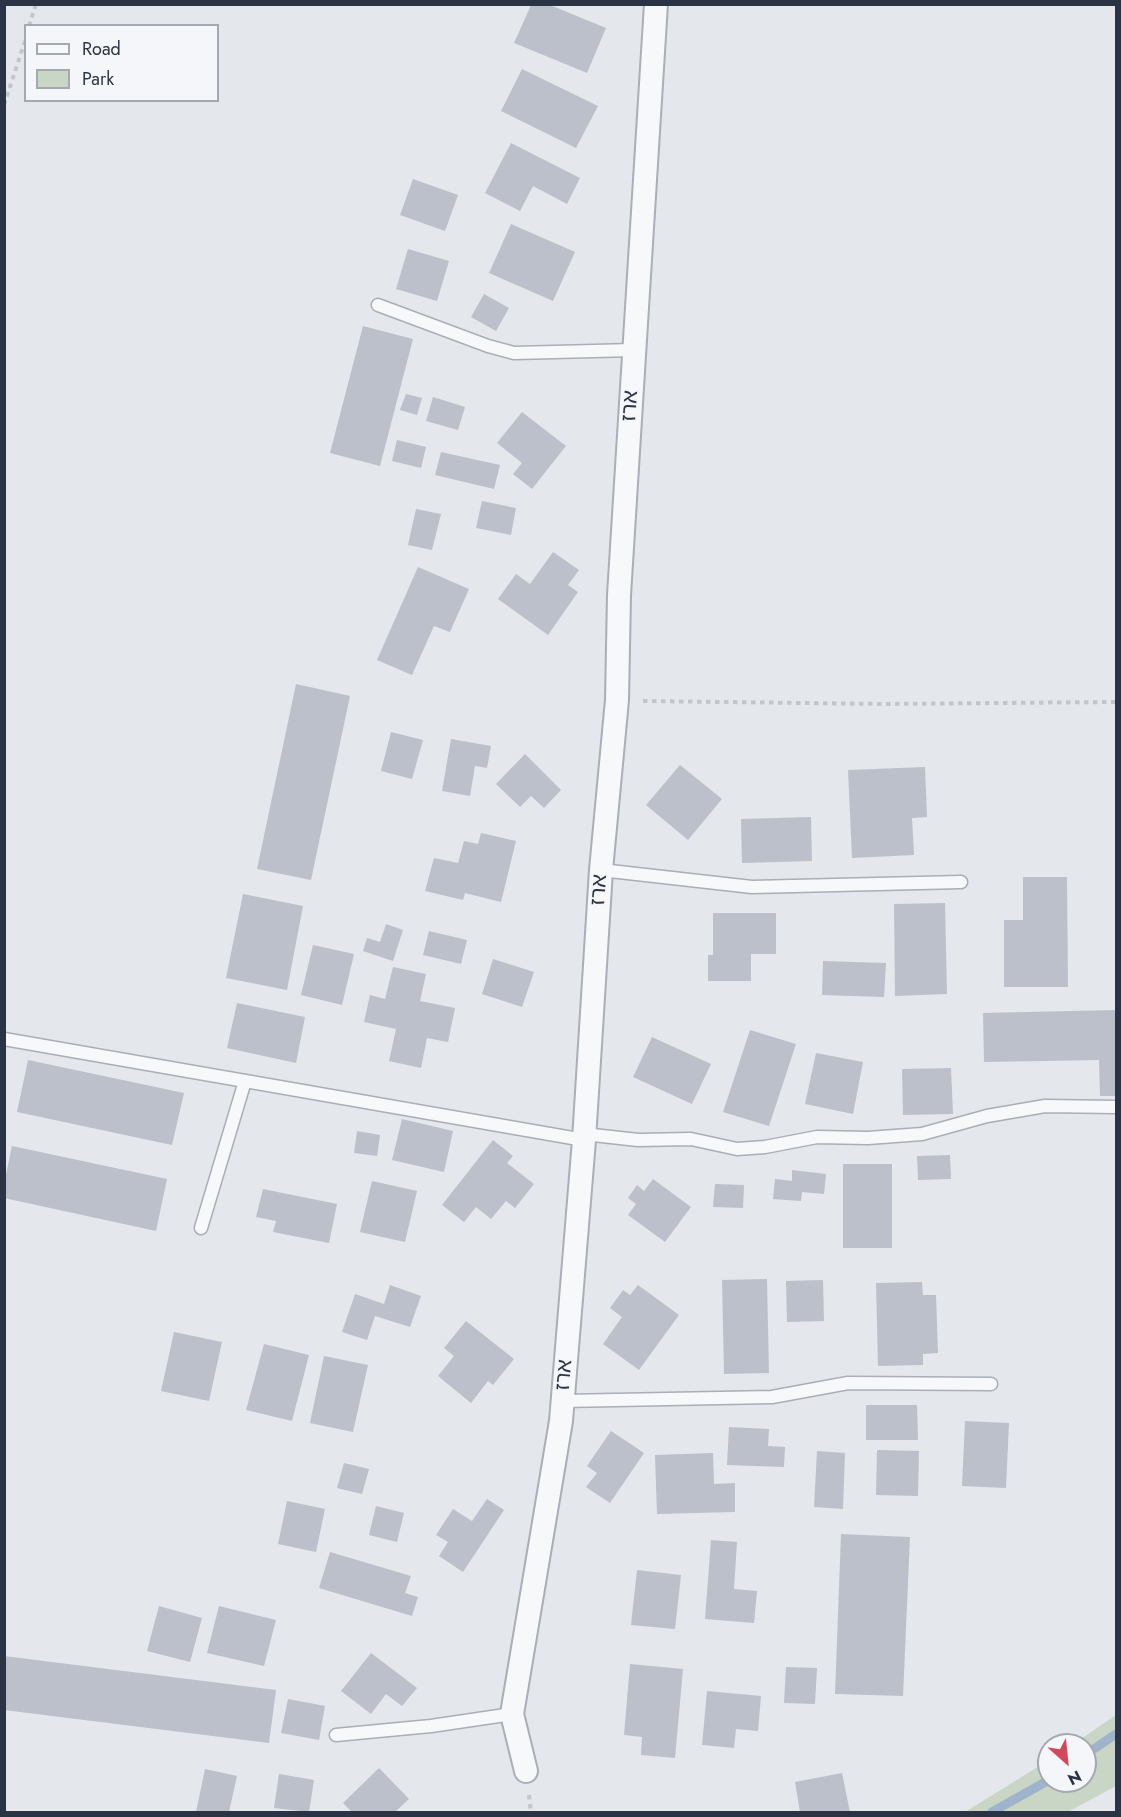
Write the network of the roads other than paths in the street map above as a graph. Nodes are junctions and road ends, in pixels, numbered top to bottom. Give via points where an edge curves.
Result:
1 (656, 4) edge
2 (378, 305) dead end
3 (634, 350) junction
4 (601, 870) junction
5 (961, 882) dead end
6 (4, 1039) edge
7 (245, 1081) junction
8 (1116, 1107) edge
9 (584, 1137) junction
10 (201, 1228) dead end
11 (991, 1384) dead end
12 (563, 1401) junction
13 (512, 1714) junction
14 (336, 1735) dead end
15 (526, 1771) dead end

1 - 3 street, ארז
2 - 3 lane via 514,353
3 - 4 street, ארז via 619,595 617,700
4 - 5 lane via 752,887
4 - 9 street, ארז
6 - 7 lane
7 - 9 lane
7 - 10 lane
8 - 9 lane via 1044,1106 987,1116 922,1134 817,1137 737,1149 691,1139
9 - 12 street, ארז
11 - 12 lane via 848,1383 772,1397
12 - 13 street, ארז
13 - 14 lane
13 - 15 street, ארז

